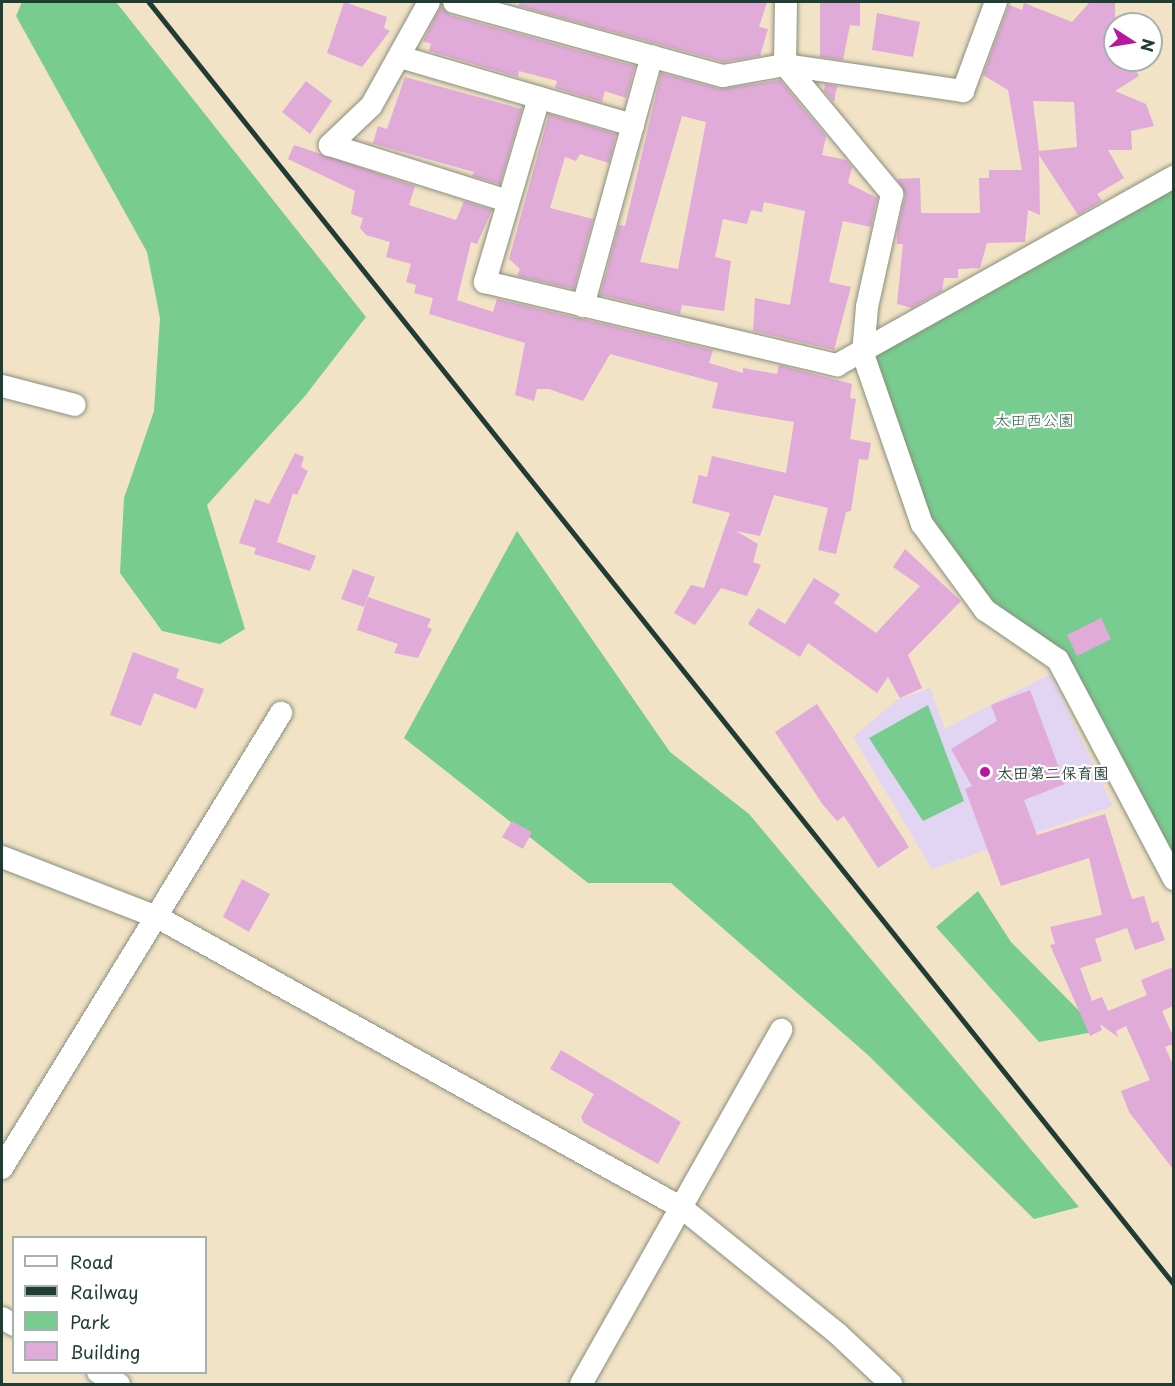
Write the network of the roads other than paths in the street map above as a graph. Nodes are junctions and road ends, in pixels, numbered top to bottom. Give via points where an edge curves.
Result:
1 (429, 2) edge
2 (454, 2) edge
3 (786, 2) edge
4 (996, 2) edge
5 (652, 56) junction
6 (400, 57) junction
7 (785, 65) junction
8 (539, 98) junction
9 (633, 125) junction
10 (1173, 177) edge
11 (508, 201) junction
12 (583, 306) junction
13 (863, 354) junction
14 (2, 386) edge
15 (75, 405) dead end
16 (281, 713) dead end
17 (2, 857) edge
18 (1173, 879) edge
19 (159, 918) junction
20 (781, 1030) dead end
21 (2, 1168) edge
22 (682, 1208) junction
23 (102, 1374) edge
24 (119, 1384) edge
25 (581, 1384) edge
26 (891, 1384) edge

1 - 6 street
2 - 5 street
3 - 7 street
4 - 7 street via 963,91
5 - 7 street via 723,76
5 - 9 street
6 - 8 street
6 - 11 street via 371,106 330,145
7 - 13 street via 892,194 867,307
8 - 9 street
8 - 11 street
9 - 12 street
10 - 13 street
11 - 12 street via 485,282
12 - 13 street via 837,364
13 - 18 street via 922,524 985,610 1058,660
14 - 15 street
16 - 19 street
17 - 19 street
19 - 21 street
19 - 22 street
20 - 22 street
22 - 25 street
22 - 26 street via 838,1334
23 - 24 street

